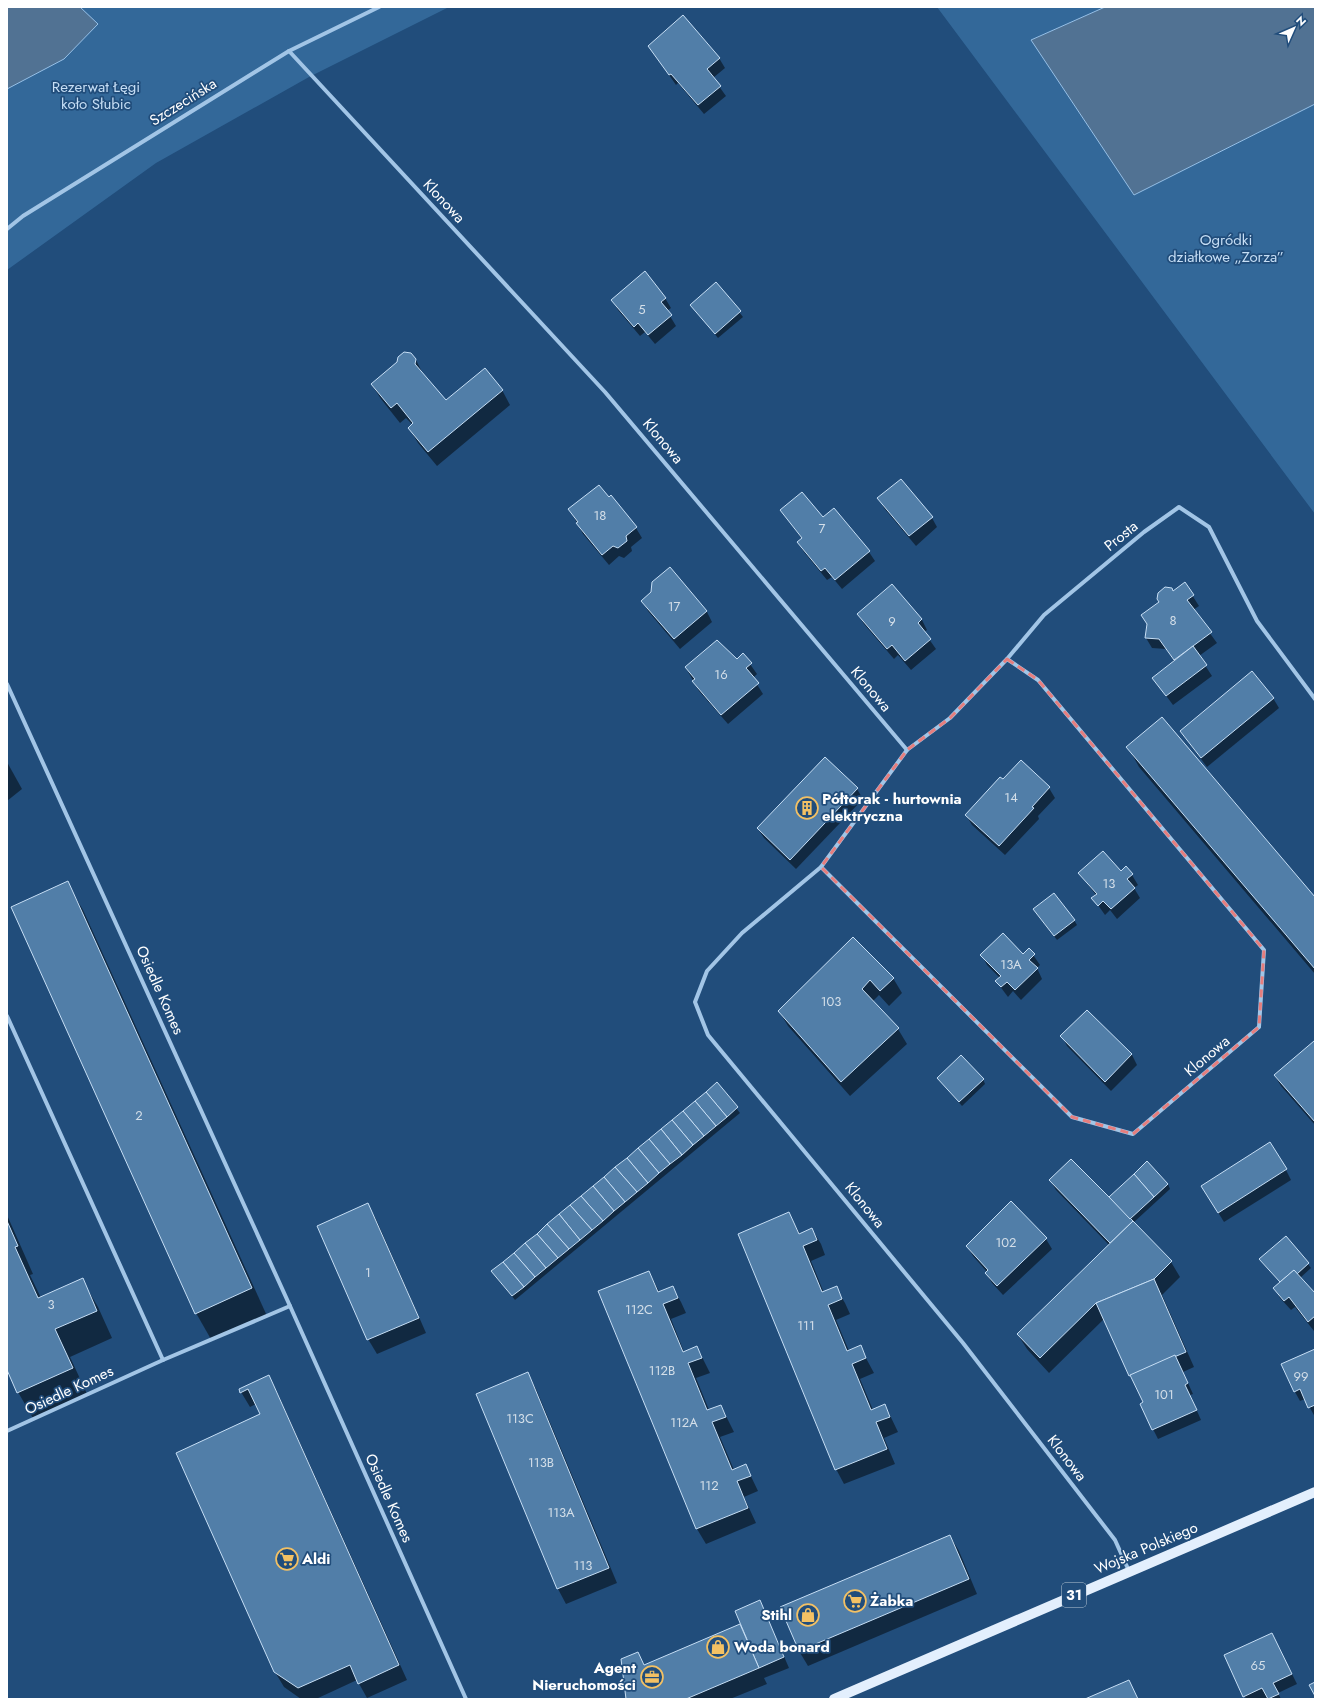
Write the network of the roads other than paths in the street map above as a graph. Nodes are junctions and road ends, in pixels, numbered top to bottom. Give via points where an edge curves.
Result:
1 (379, 7) edge
2 (289, 51) junction
3 (7, 229) edge
4 (1007, 659) junction
5 (7, 684) edge
6 (1315, 699) edge
7 (907, 750) junction
8 (821, 867) junction
9 (7, 1016) edge
10 (290, 1306) junction
11 (163, 1360) junction
12 (7, 1431) edge
13 (1315, 1492) edge
14 (1129, 1572) junction
15 (466, 1699) edge
16 (834, 1699) edge

1 - 2 street, Szczecińska
2 - 3 street, Szczecińska via 23,216
2 - 7 street, Klonowa via 605,392
4 - 6 street, Prosta via 1044,616 1144,532 1179,507 1209,527 1257,621
4 - 7 street, Prosta via 950,718
4 - 8 street, Klonowa via 1038,680 1264,950 1259,1027 1133,1134 1072,1117
5 - 10 street, Osiedle Komes
7 - 8 street, Klonowa
8 - 14 street, Klonowa via 742,933 707,971 696,1002 708,1035 963,1342 1115,1540
9 - 11 street
10 - 11 street, Osiedle Komes
10 - 15 street, Osiedle Komes
11 - 12 street, Osiedle Komes
13 - 14 main road, Wojska Polskiego / 31
14 - 16 main road, Wojska Polskiego / 31

